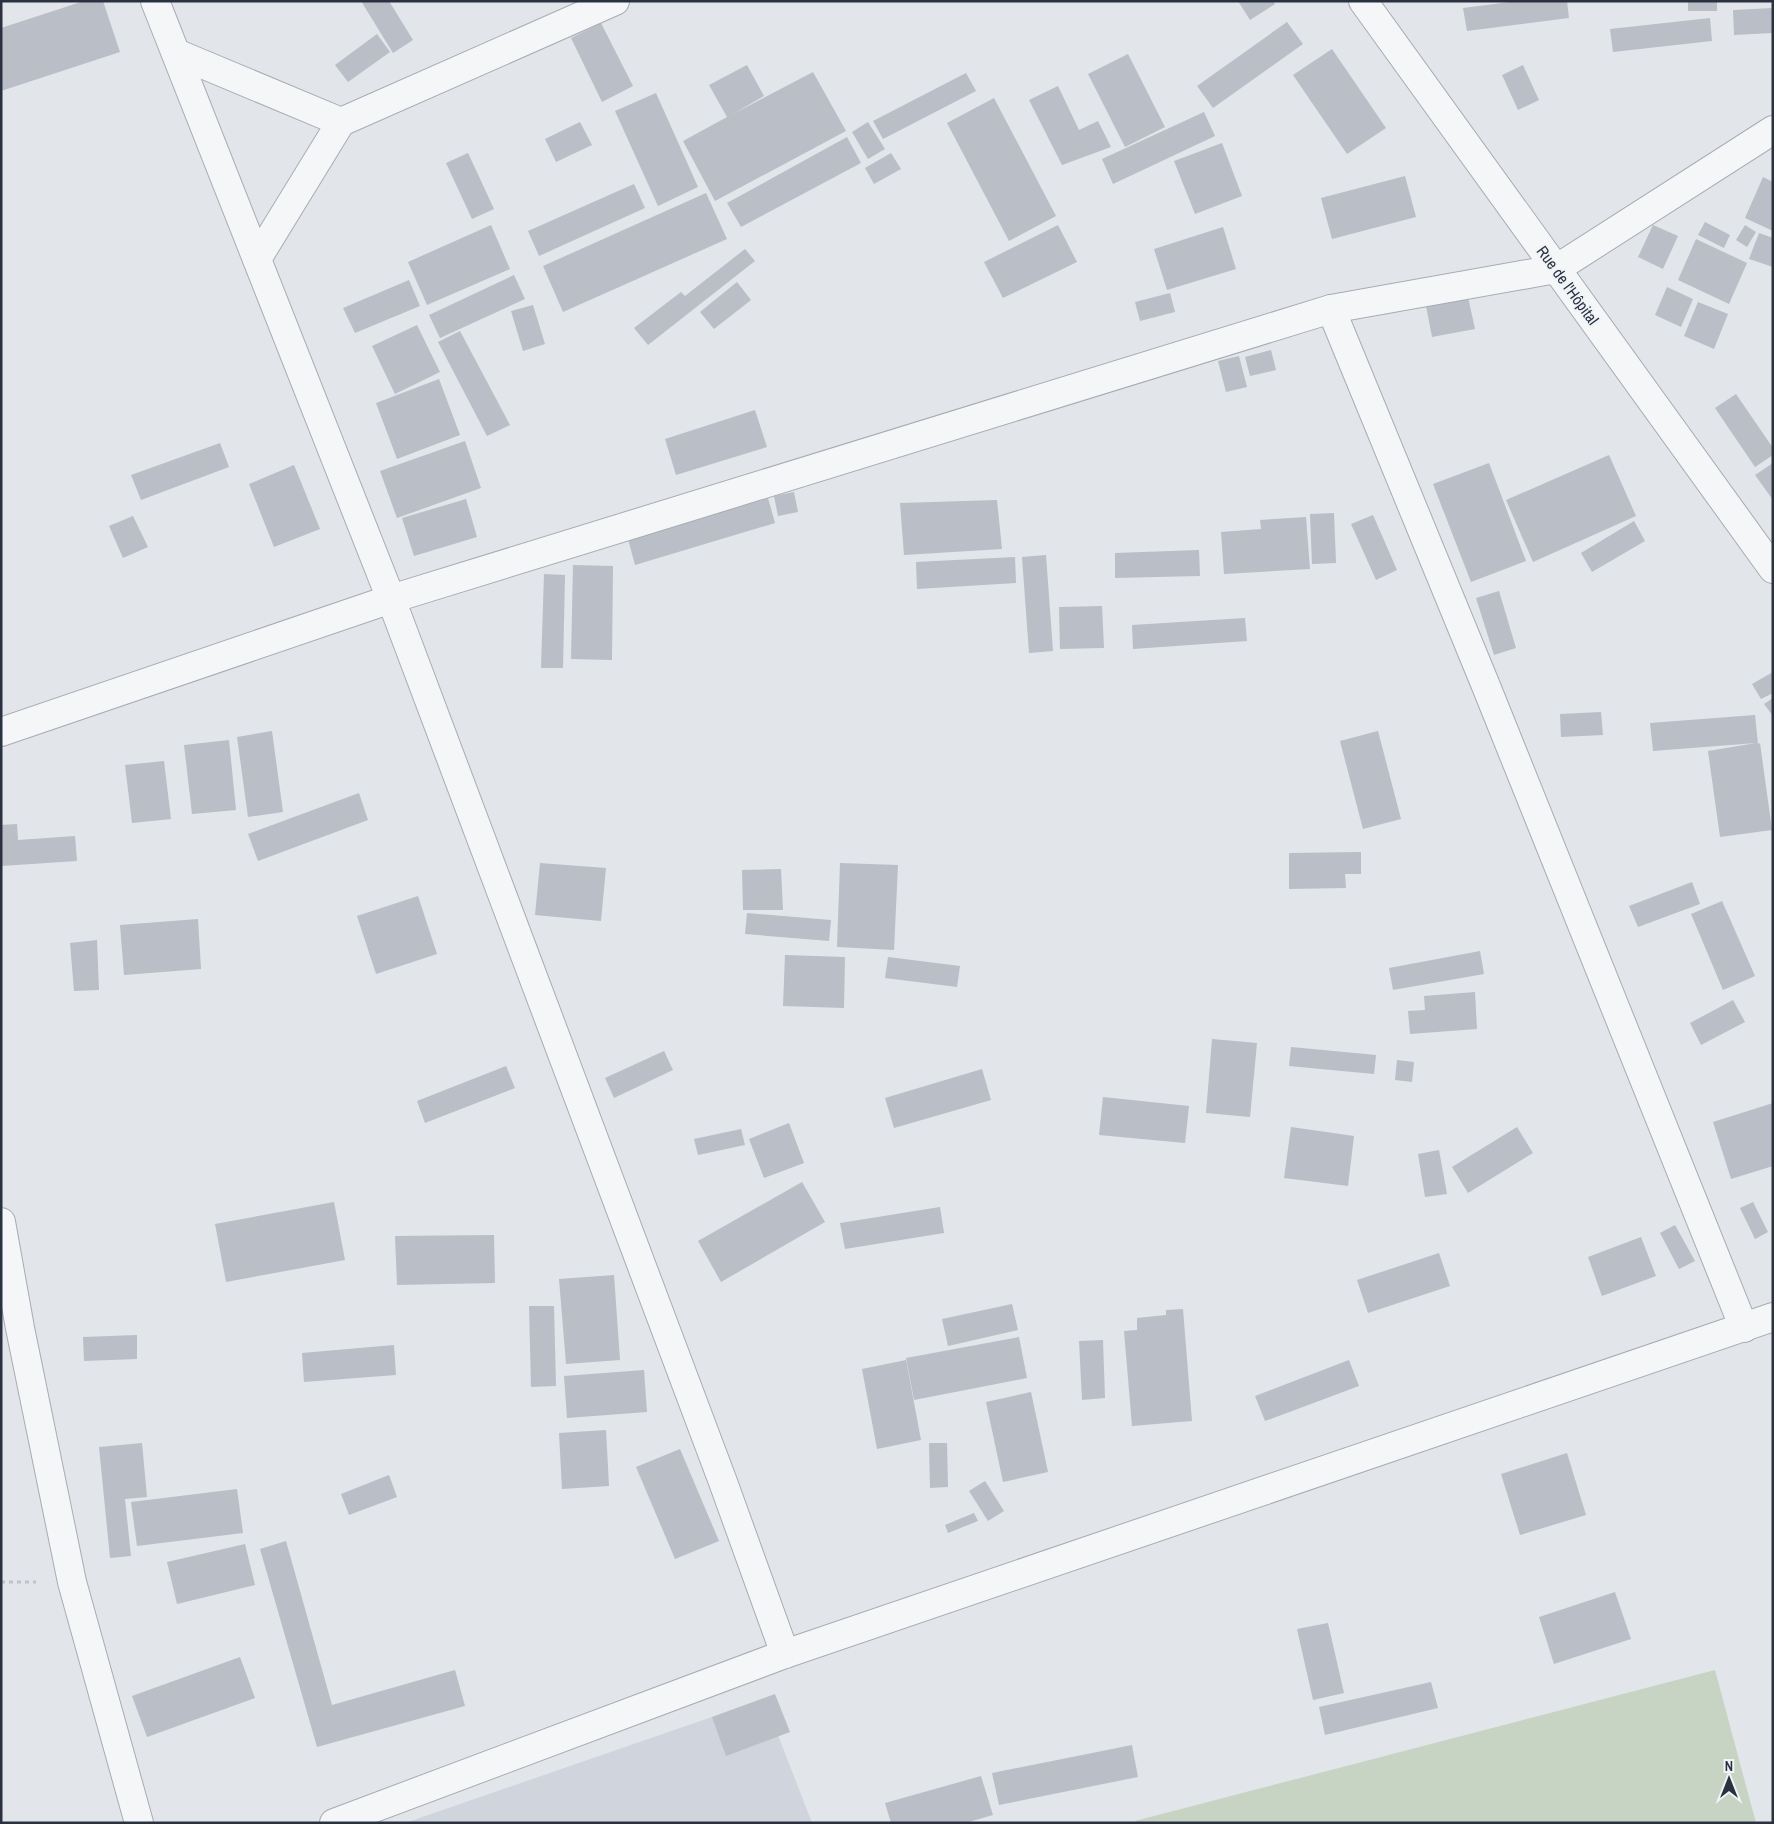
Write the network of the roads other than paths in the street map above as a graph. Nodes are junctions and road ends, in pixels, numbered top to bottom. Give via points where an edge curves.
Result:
1 (155, 1) edge
2 (615, 1) edge
3 (1364, 1) edge
4 (176, 53) junction
5 (341, 122) junction
6 (1773, 130) edge
7 (257, 259) junction
8 (1556, 268) junction
9 (1330, 309) junction
10 (1773, 569) edge
11 (391, 599) junction
12 (1, 732) edge
13 (1, 1222) edge
14 (1773, 1317) edge
15 (1744, 1328) junction
16 (785, 1654) junction
17 (139, 1823) edge
18 (334, 1823) edge

1 - 4 street
2 - 5 street
3 - 8 street, Rue de l'Hôpital
4 - 5 street
4 - 7 street
5 - 7 street
6 - 8 street
7 - 11 street
8 - 9 street
8 - 10 street, Rue de l'Hôpital
9 - 11 street
9 - 15 street via 1486,686
11 - 12 street
11 - 16 street
13 - 17 street via 72,1582
14 - 15 street
15 - 16 street
16 - 18 street

